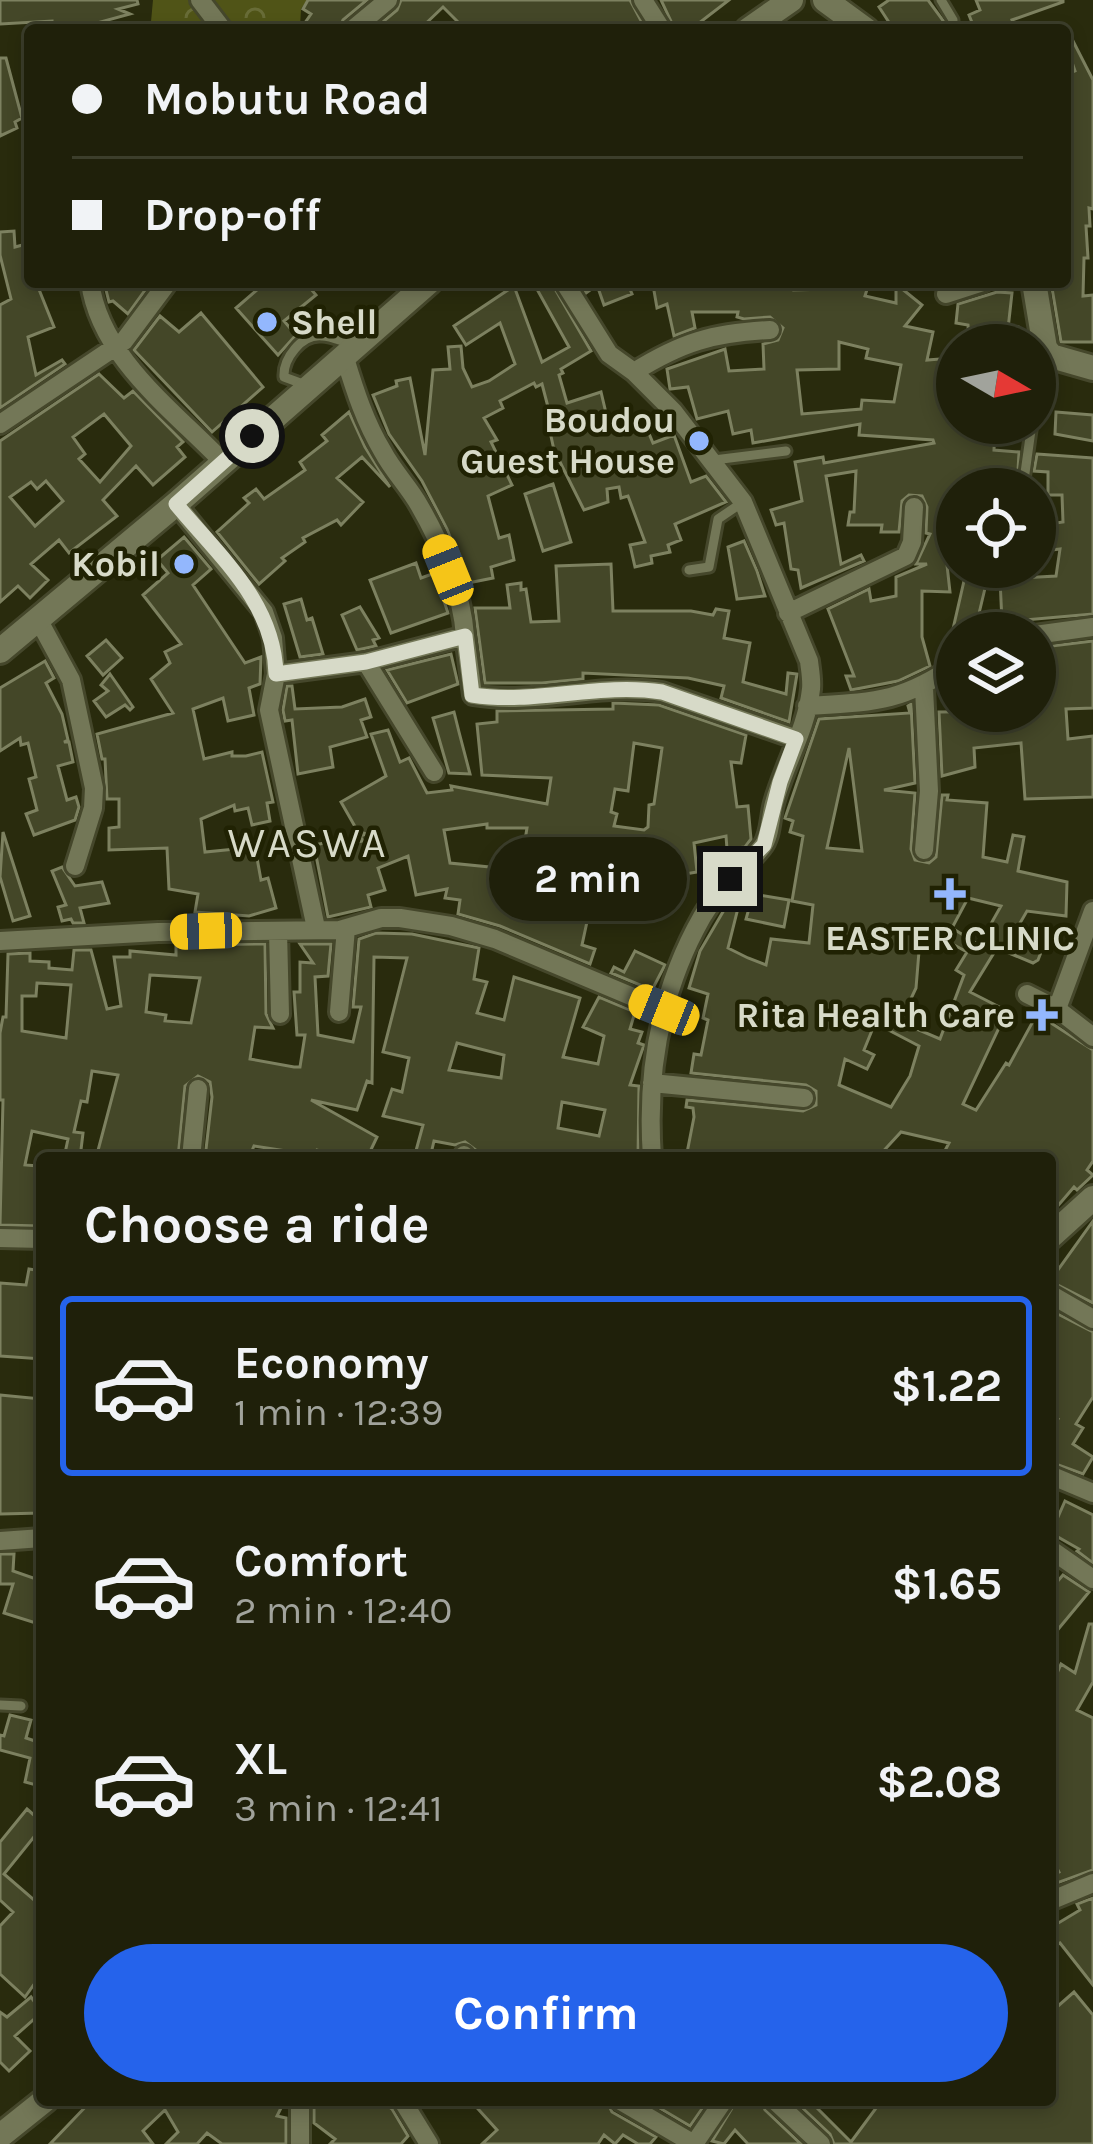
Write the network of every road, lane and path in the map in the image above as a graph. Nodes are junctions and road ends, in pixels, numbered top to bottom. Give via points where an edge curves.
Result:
1 (200, 0) edge
2 (388, 0) edge
3 (790, 0) edge
4 (825, 0) edge
5 (941, 0) edge
6 (952, 20) dead end
7 (218, 24) edge
8 (359, 24) edge
9 (756, 24) edge
10 (858, 24) edge
11 (92, 288) edge
12 (164, 288) edge
13 (422, 288) edge
14 (568, 288) edge
15 (964, 288) edge
16 (1035, 288) edge
17 (946, 294) dead end
18 (1039, 324) edge
19 (770, 330) dead end
20 (113, 347) junction
21 (351, 351) junction
22 (1056, 357) edge
23 (1093, 368) edge
24 (634, 372) junction
25 (310, 387) junction
26 (0, 424) edge
27 (785, 451) dead end
28 (714, 460) junction
29 (222, 461) junction
30 (743, 502) junction
31 (176, 504) junction
32 (914, 507) dead end
33 (689, 570) dead end
34 (788, 613) junction
35 (38, 619) junction
36 (1093, 627) edge
37 (1056, 632) edge
38 (465, 636) junction
39 (0, 651) edge
40 (366, 662) junction
41 (276, 674) junction
42 (936, 679) edge
43 (924, 688) junction
44 (807, 706) junction
45 (796, 739) junction
46 (434, 772) dead end
47 (924, 850) dead end
48 (75, 866) dead end
49 (1093, 910) edge
50 (316, 928) junction
51 (346, 928) junction
52 (278, 931) junction
53 (0, 941) edge
54 (1027, 994) dead end
55 (1057, 1009) junction
56 (664, 1010) junction
57 (339, 1012) dead end
58 (280, 1014) dead end
59 (1093, 1037) edge
60 (652, 1083) junction
61 (198, 1089) dead end
62 (804, 1099) dead end
63 (192, 1152) edge
64 (652, 1152) edge
65 (1093, 1198) edge
66 (1056, 1232) edge
67 (0, 1238) edge
68 (36, 1239) edge
69 (1056, 1297) edge
70 (1093, 1319) edge
71 (1056, 1477) edge
72 (1093, 1492) edge
73 (36, 1538) edge
74 (0, 1540) edge
75 (1056, 1557) edge
76 (1093, 1579) edge
77 (0, 1705) edge
78 (21, 1706) dead end
79 (1093, 1883) edge
80 (1056, 1898) edge
81 (38, 2106) edge
82 (301, 2106) edge
83 (406, 2106) edge
84 (629, 2106) edge
85 (720, 2106) edge
86 (780, 2106) edge
87 (0, 2136) edge
88 (300, 2144) edge
89 (430, 2144) edge
90 (821, 2144) edge

1 - 7 street
2 - 8 street
3 - 9 street
4 - 10 street
5 - 6 lane
11 - 20 street
12 - 20 street
13 - 21 street
14 - 24 street via 609,354
15 - 17 street
16 - 18 street
19 - 24 street via 721,333
20 - 26 street
20 - 29 street
21 - 25 street
21 - 25 lane via 316,335 291,353 284,377
21 - 38 street via 361,410 422,509 462,607
22 - 23 street
24 - 28 street
25 - 29 street
27 - 28 lane
28 - 30 street
29 - 31 street
30 - 33 lane via 718,519 709,567
30 - 34 street
31 - 35 street
31 - 41 street via 264,612
32 - 34 street via 906,556
34 - 44 street via 809,662
35 - 39 street
35 - 48 street via 70,680 94,788
36 - 37 street
38 - 40 street
38 - 45 street via 472,695 640,688
40 - 41 street
40 - 46 street
41 - 50 street via 269,710
42 - 43 street
43 - 44 street via 887,700
43 - 47 street
44 - 45 street
45 - 56 street via 764,845 702,916
49 - 55 street
50 - 51 street
50 - 52 street
51 - 56 street via 381,918 452,926
51 - 57 street
52 - 53 street
52 - 58 street
54 - 55 street
55 - 59 street
56 - 60 street
60 - 62 street
60 - 64 street
61 - 63 street
65 - 66 street
67 - 68 street
69 - 70 street
71 - 72 street
73 - 74 street
75 - 76 street
77 - 78 lane
79 - 80 street
81 - 87 street
82 - 88 street
83 - 89 street
84 - 85 street via 694,2144
86 - 90 street

